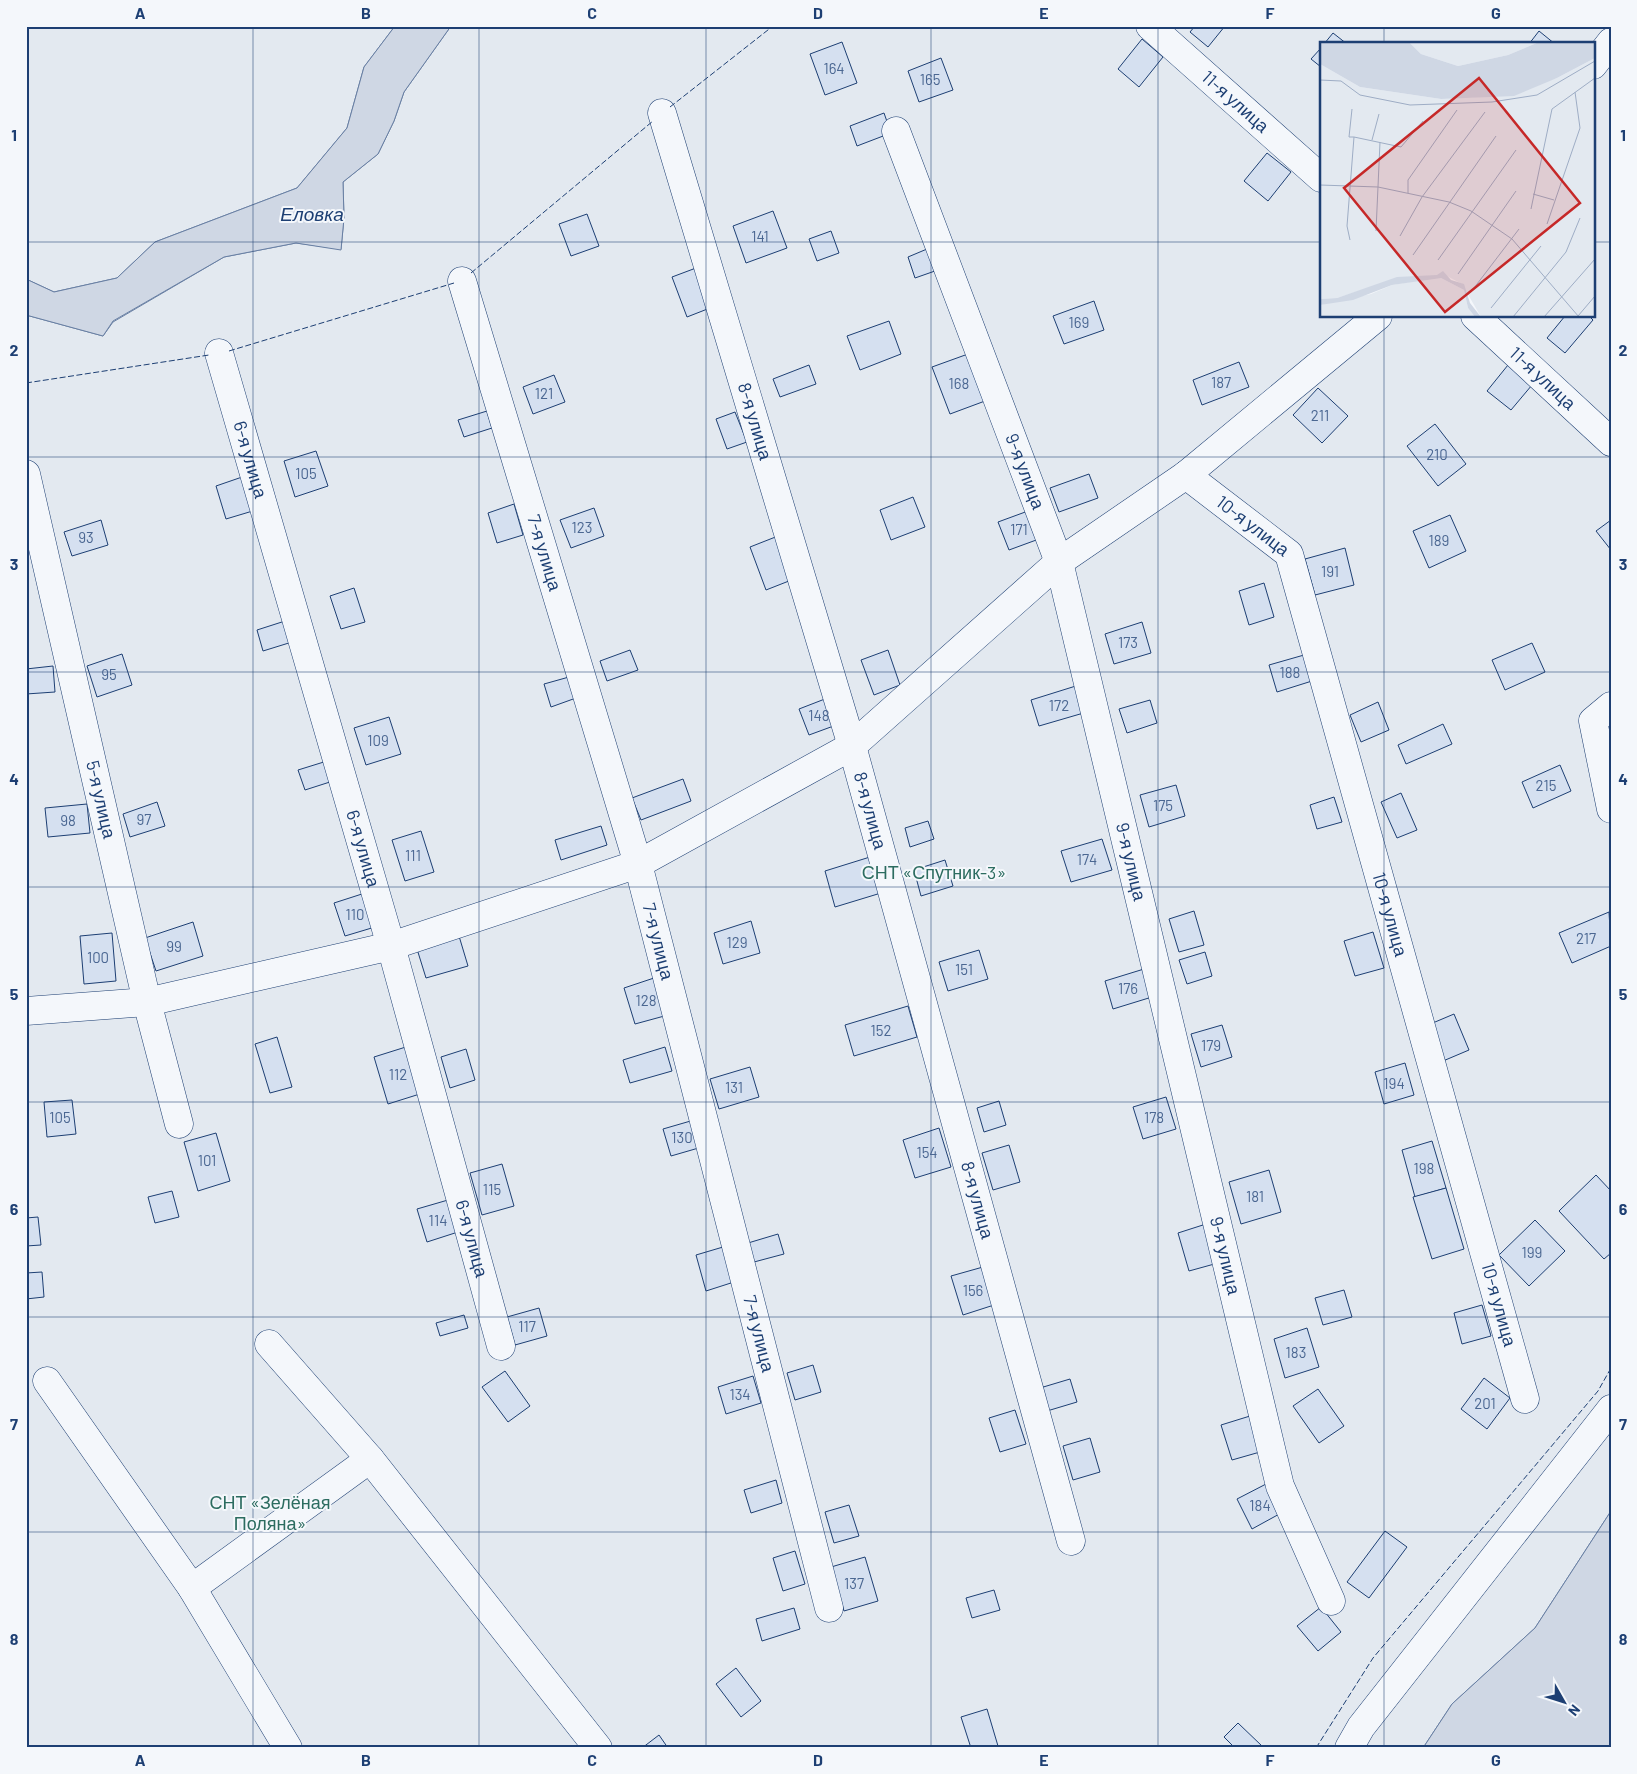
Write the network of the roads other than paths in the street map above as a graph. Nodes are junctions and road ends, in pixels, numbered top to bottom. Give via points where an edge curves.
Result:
1 (1150, 26) edge
2 (1594, 26) edge
3 (1611, 42) edge
4 (1594, 64) edge
5 (662, 113) dead end
6 (896, 131) dead end
7 (1320, 177) edge
8 (462, 280) dead end
9 (1376, 318) edge
10 (1477, 318) edge
11 (219, 353) dead end
12 (1611, 442) edge
13 (26, 474) edge
14 (1186, 475) junction
15 (1059, 562) junction
16 (1611, 706) edge
17 (852, 746) junction
18 (1611, 809) edge
19 (638, 864) junction
20 (392, 946) junction
21 (147, 1002) junction
22 (26, 1011) edge
23 (179, 1124) dead end
24 (269, 1344) dead end
25 (501, 1346) dead end
26 (47, 1381) dead end
27 (1525, 1399) dead end
28 (1611, 1409) edge
29 (370, 1459) junction
30 (1071, 1540) dead end
31 (192, 1588) junction
32 (1331, 1601) dead end
33 (829, 1608) dead end
34 (288, 1748) edge
35 (598, 1748) edge
36 (1349, 1748) edge

1 - 7 street, 11-я улица
2 - 3 street
3 - 4 street
5 - 17 street, 8-я улица
6 - 15 street, 9-я улица
8 - 19 street, 7-я улица
9 - 14 street
10 - 12 street, 11-я улица
11 - 20 street, 6-я улица
13 - 21 street, 5-я улица
14 - 15 street
14 - 27 street, 10-я улица via 1289,554
15 - 17 street
15 - 32 street, 9-я улица via 1280,1486
16 - 18 street via 1593,721
17 - 19 street
17 - 30 street, 8-я улица
19 - 20 street
19 - 33 street, 7-я улица
20 - 21 street
20 - 25 street, 6-я улица
21 - 22 street
21 - 23 street, 5-я улица
24 - 29 street
26 - 31 street
28 - 36 street via 1361,1727
29 - 31 street
29 - 35 street
31 - 34 street

